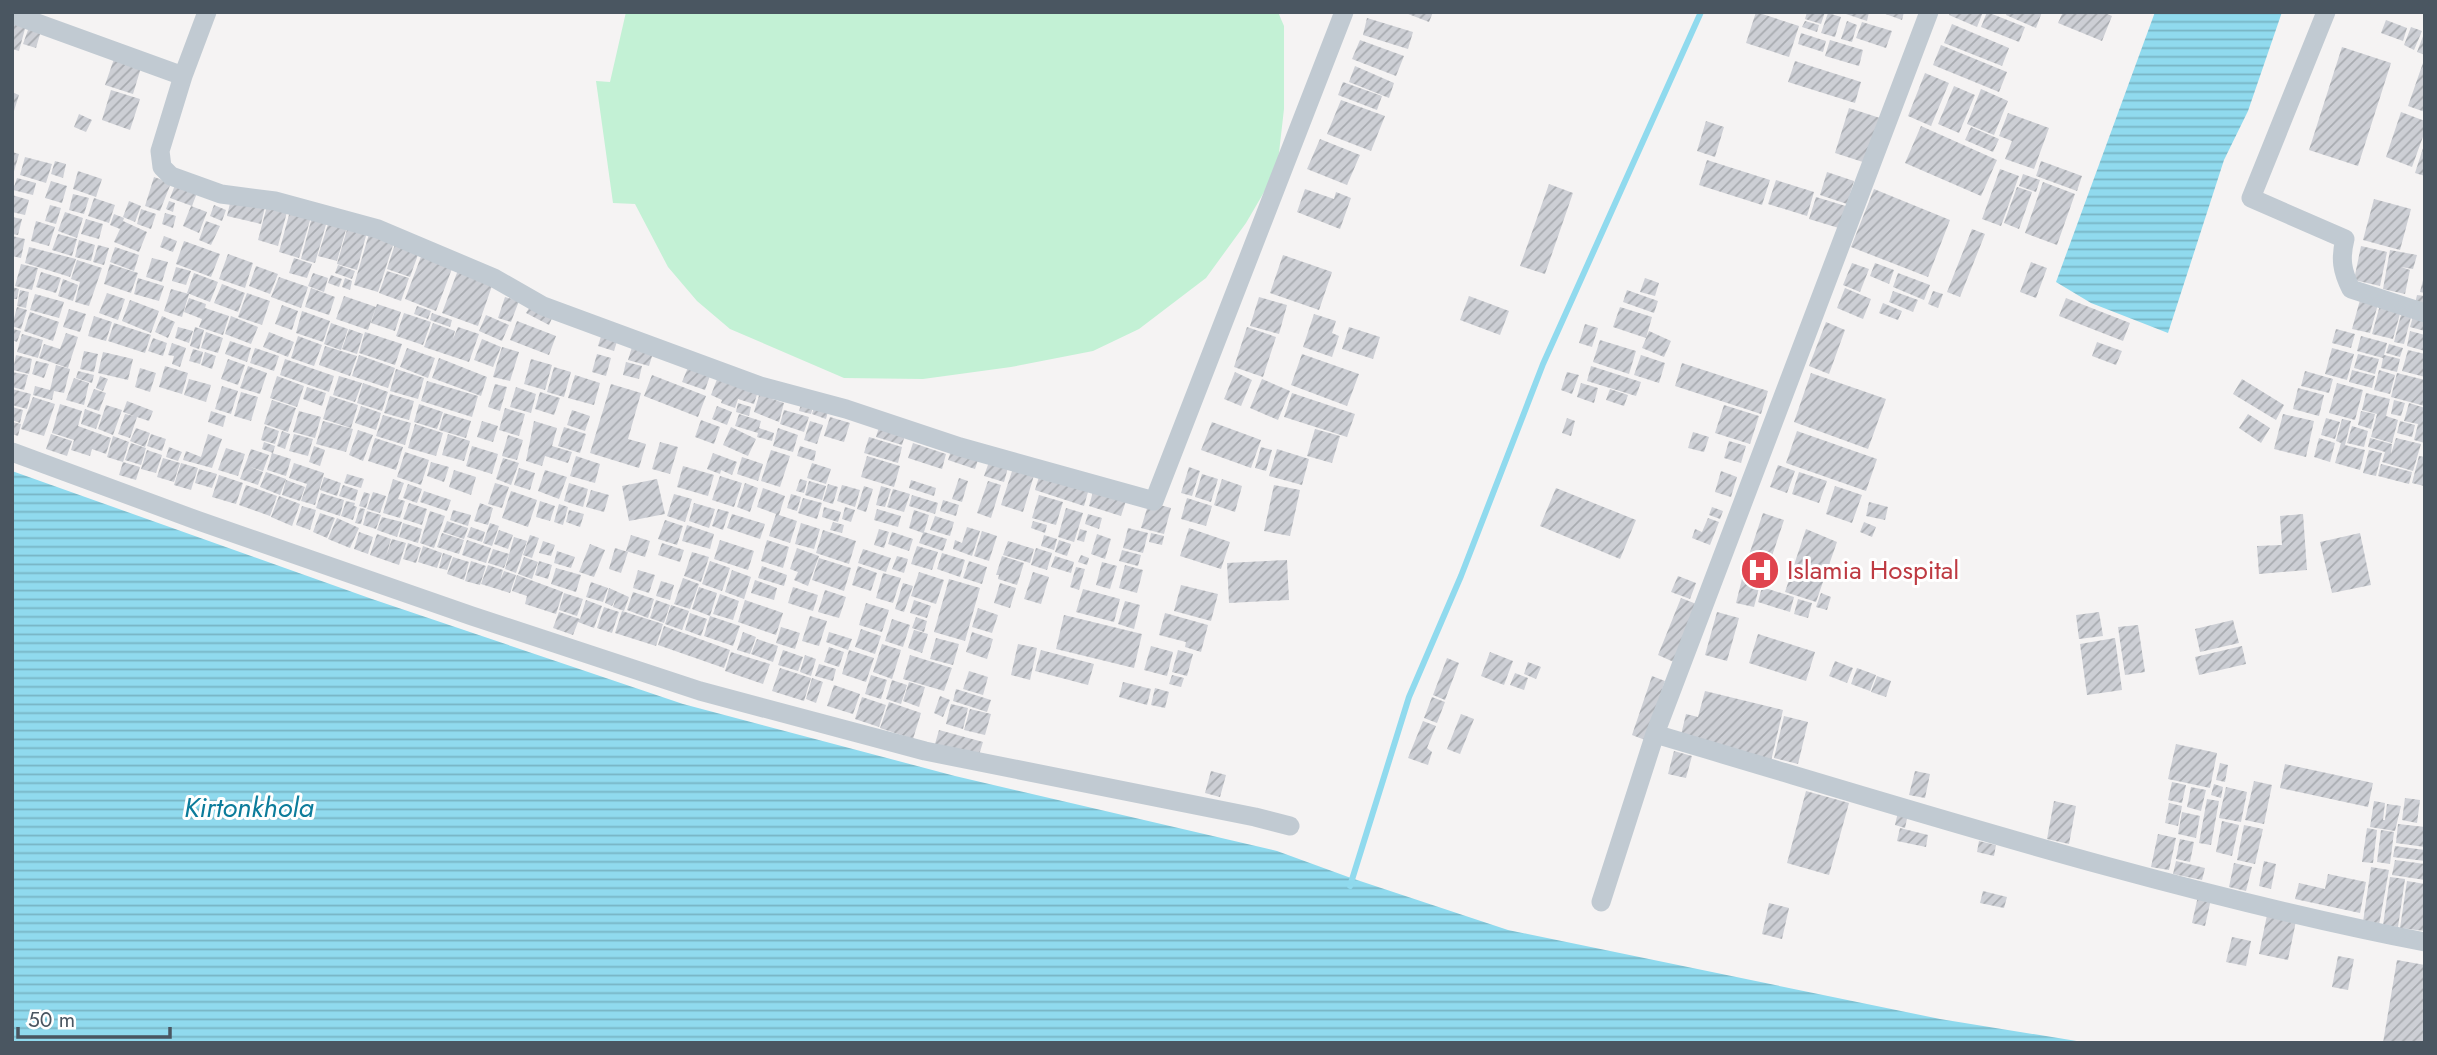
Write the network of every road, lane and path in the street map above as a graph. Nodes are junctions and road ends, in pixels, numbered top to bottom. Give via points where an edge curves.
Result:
1 (207, 12) edge
2 (1344, 12) edge
3 (1929, 12) edge
4 (2326, 12) edge
5 (12, 14) edge
6 (183, 76) junction
7 (2425, 313) edge
8 (12, 452) edge
9 (1655, 734) junction
10 (1290, 826) dead end
11 (1601, 902) dead end
12 (2425, 942) edge

1 - 6 street
2 - 6 street via 1154,501 760,386 543,306 494,278 378,229 275,201 221,194 172,176 162,166 160,151
3 - 9 street
4 - 7 street via 2251,198 2345,239 2340,257 2351,289
5 - 6 street
8 - 10 street via 472,616 700,691 925,751
9 - 11 street
9 - 12 street via 2214,896

